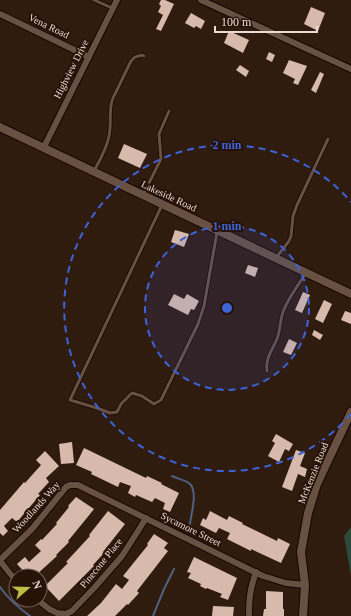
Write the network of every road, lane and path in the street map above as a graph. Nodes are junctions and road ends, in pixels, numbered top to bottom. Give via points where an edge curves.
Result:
1 (94, 0) edge
2 (117, 0) edge
3 (201, 0) edge
4 (113, 8) junction
5 (0, 14) edge
6 (144, 56) dead end
7 (88, 57) junction
8 (351, 69) edge
9 (169, 111) dead end
10 (0, 127) edge
11 (328, 139) dead end
12 (44, 147) junction
13 (94, 171) junction
14 (143, 195) junction
15 (162, 204) junction
16 (218, 230) junction
17 (276, 258) junction
18 (306, 272) junction
19 (351, 294) edge
20 (268, 372) dead end
21 (351, 412) edge
22 (70, 485) joint
23 (146, 518) junction
24 (0, 561) edge
25 (8, 571) edge
26 (256, 572) junction
27 (305, 585) junction
28 (48, 608) edge
29 (249, 616) edge
30 (303, 616) edge

1 - 4 lane
2 - 4 street, Highview Drive
3 - 8 street
4 - 7 street, Highview Drive
5 - 7 street, Vena Road
6 - 13 lane via 131,61 110,103 110,135
7 - 12 street, Highview Drive
9 - 14 lane via 159,134 160,163
10 - 12 street, Lakeside Road
11 - 17 lane via 297,205 289,241
12 - 13 street, Lakeside Road
13 - 14 street, Lakeside Road
14 - 15 street, Lakeside Road
15 - 16 street, Lakeside Road
15 - 16 lane via 70,400 110,413 117,412 132,393 154,404 161,400 198,324 204,306
16 - 17 street, Lakeside Road
17 - 18 street, Lakeside Road
18 - 19 street, Lakeside Road
18 - 20 lane via 286,305 277,338 266,364
21 - 27 street, McKenzie Road via 317,484 308,513 301,552
22 - 23 street, Sycamore Street via 84,488
22 - 24 street, Woodlands Way
23 - 26 street, Sycamore Street
23 - 28 street, Pinecone Place via 122,556 72,611 66,614 57,613
24 - 25 street
26 - 27 street, Sycamore Street via 286,583
26 - 29 street via 251,585
27 - 30 street, McKenzie Road

